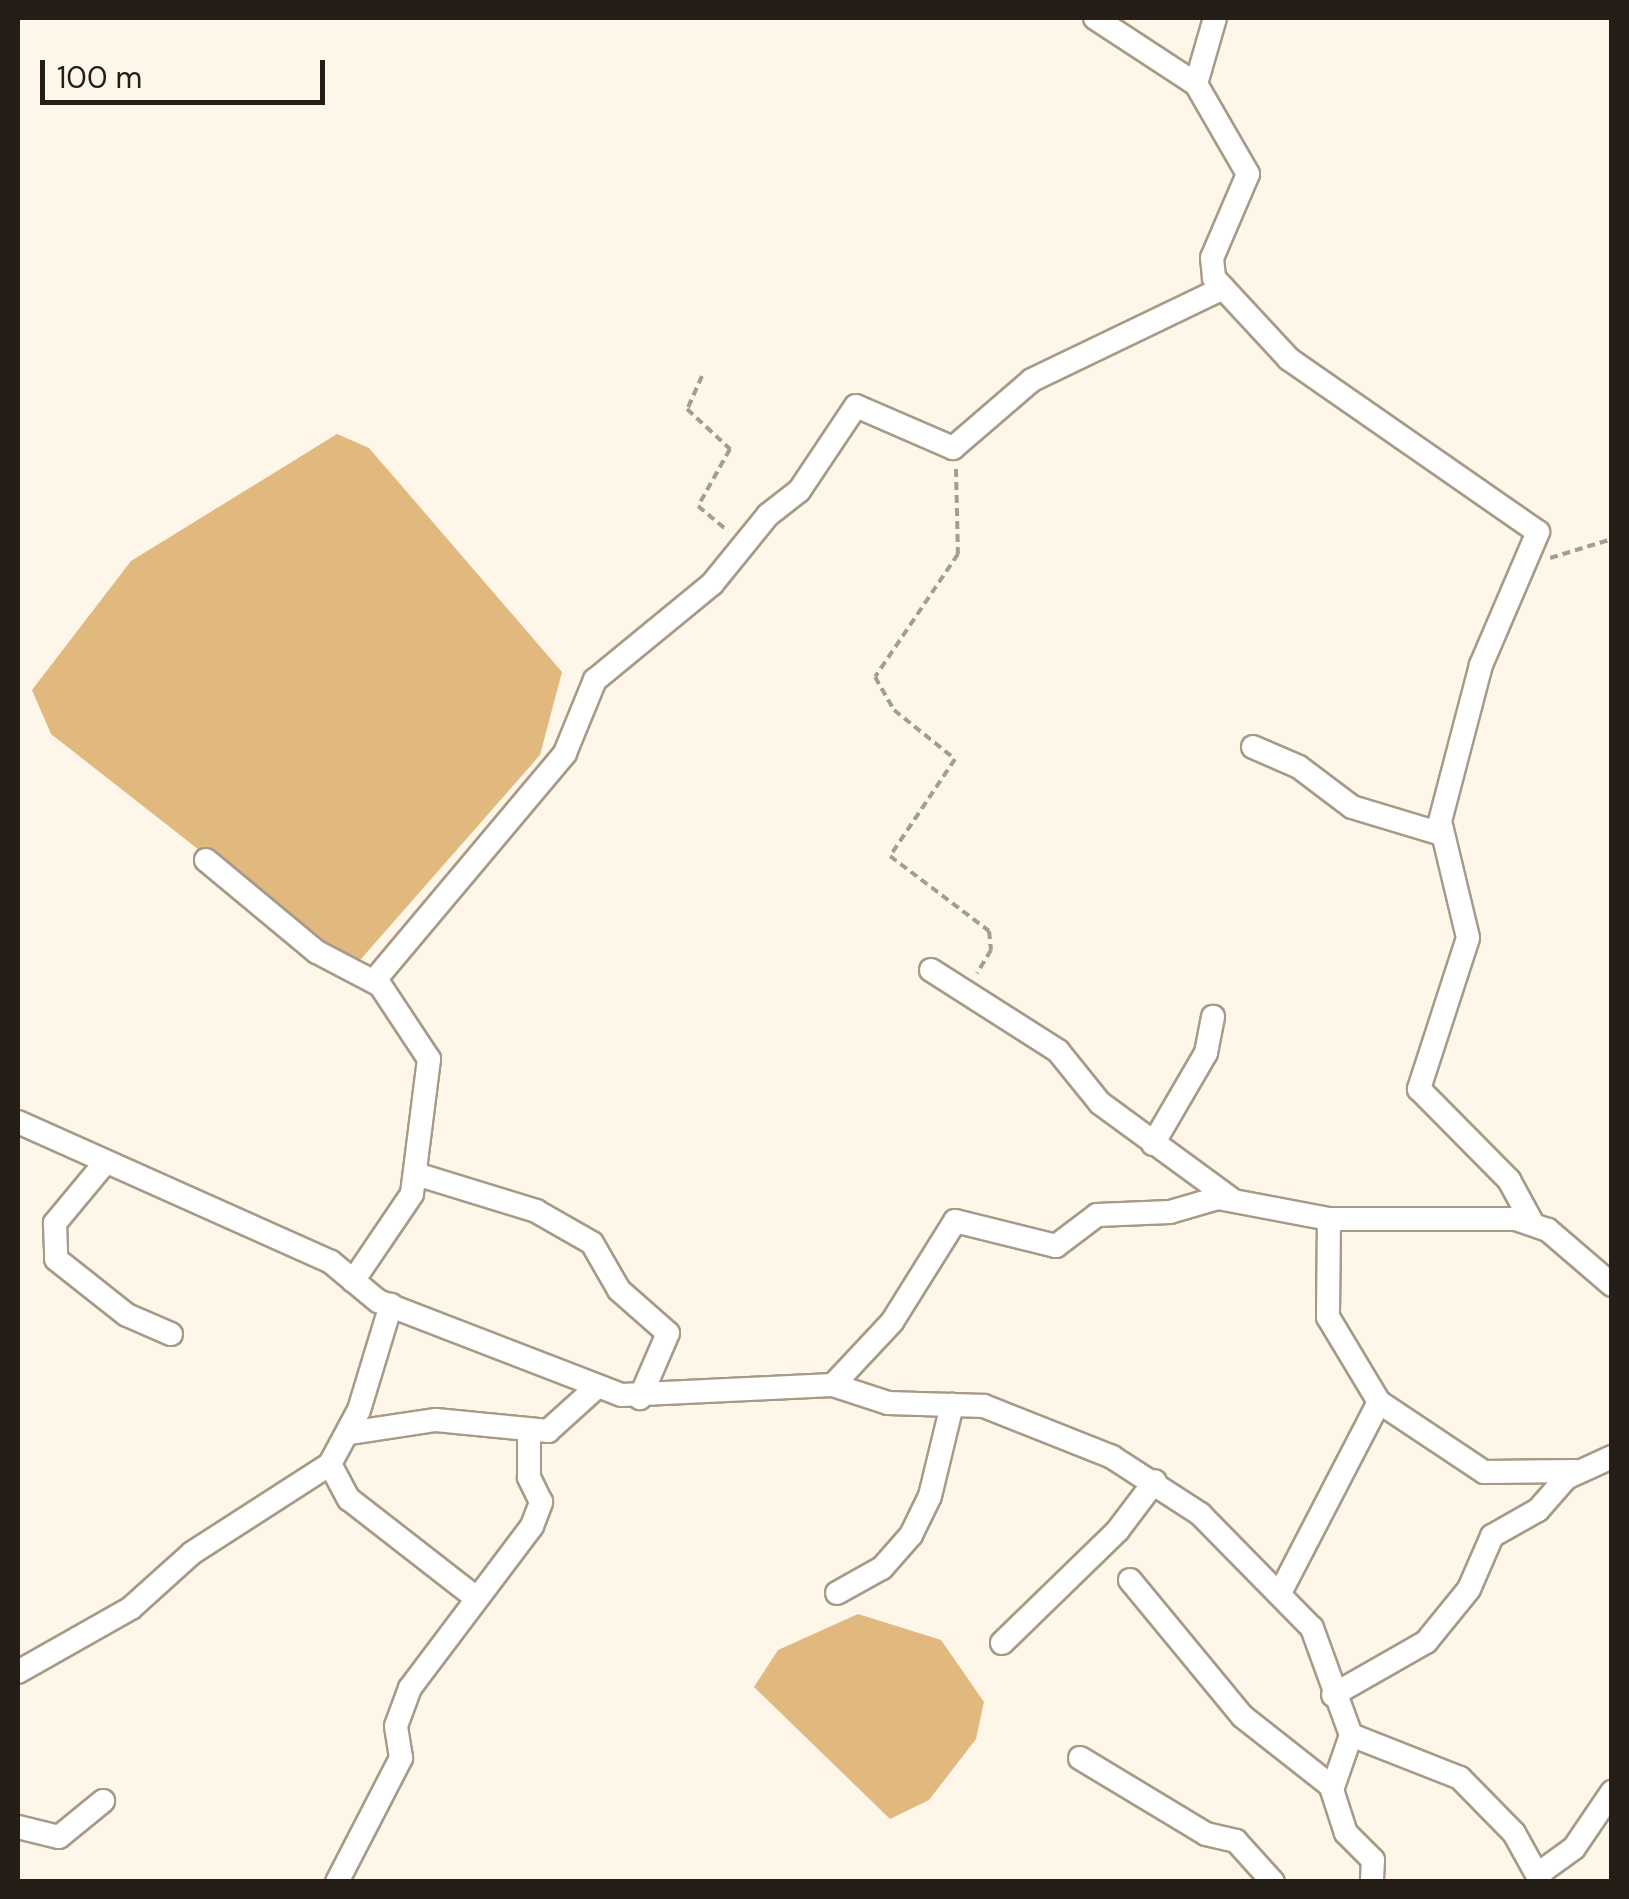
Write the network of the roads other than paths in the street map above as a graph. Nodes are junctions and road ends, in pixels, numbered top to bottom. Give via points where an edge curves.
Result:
1 (1094, 18) edge
2 (1214, 18) edge
3 (1196, 84) junction
4 (1223, 288) junction
5 (1253, 747) dead end
6 (1438, 833) junction
7 (206, 860) dead end
8 (931, 970) dead end
9 (374, 980) junction
10 (1213, 1017) dead end
11 (18, 1122) edge
12 (1153, 1144) junction
13 (104, 1164) junction
14 (416, 1174) junction
15 (1230, 1198) junction
16 (1329, 1219) junction
17 (1534, 1224) junction
18 (354, 1281) junction
19 (1612, 1286) edge
20 (391, 1306) junction
21 (171, 1334) dead end
22 (598, 1386) junction
23 (833, 1386) junction
24 (640, 1398) junction
25 (1379, 1402) junction
26 (952, 1405) junction
27 (530, 1430) junction
28 (349, 1432) junction
29 (1612, 1456) edge
30 (330, 1464) junction
31 (1576, 1472) junction
32 (1155, 1481) junction
33 (1130, 1580) dead end
34 (836, 1593) dead end
35 (1280, 1593) junction
36 (475, 1597) junction
37 (1002, 1643) dead end
38 (18, 1672) edge
39 (1334, 1696) junction
40 (1350, 1735) junction
41 (1080, 1758) dead end
42 (1332, 1786) junction
43 (1612, 1792) edge
44 (103, 1800) dead end
45 (18, 1827) edge
46 (1540, 1878) edge
47 (337, 1882) edge
48 (1273, 1882) edge
49 (1372, 1882) edge

1 - 3 street
2 - 3 street
3 - 4 street via 1248,167 1210,265
4 - 6 street via 1289,359 1534,526 1527,565 1481,665
4 - 9 street via 1032,380 952,448 856,406 799,491 741,545 712,584 595,680 565,754
5 - 6 street via 1299,767 1352,807
6 - 17 street via 1464,898 1466,955 1419,1089 1509,1180
7 - 9 street via 317,952
8 - 12 street via 1058,1051 1100,1103
9 - 14 street via 429,1059
10 - 12 street via 1206,1052
11 - 13 street
12 - 15 street
13 - 18 street via 228,1213
13 - 21 street via 55,1223 56,1258 127,1315
14 - 18 street
14 - 24 street via 536,1211 592,1243 619,1290 668,1333
15 - 16 street
15 - 23 street via 1098,1214 1056,1246 950,1221 892,1322
16 - 17 street
16 - 25 street via 1328,1317
17 - 19 street
18 - 20 street
20 - 22 street
20 - 28 street
22 - 24 street
22 - 27 street via 559,1428
23 - 24 street
23 - 26 street via 878,1402
25 - 31 street via 1484,1472
25 - 35 street
26 - 32 street via 1029,1419
26 - 34 street via 930,1496 910,1534 882,1568
27 - 28 street via 436,1420
27 - 36 street via 539,1508 526,1540
28 - 30 street
29 - 31 street
30 - 36 street via 349,1499
30 - 38 street via 192,1554 131,1608
31 - 39 street via 1484,1544 1469,1589 1426,1642
32 - 35 street
32 - 37 street via 1118,1530
33 - 42 street via 1242,1716
35 - 39 street via 1328,1650
36 - 47 street via 402,1705 401,1758
39 - 40 street
40 - 42 street
40 - 46 street via 1460,1778 1514,1833
41 - 48 street via 1206,1834 1231,1838
42 - 49 street via 1346,1833 1374,1860
43 - 46 street via 1574,1848
44 - 45 street via 59,1837

